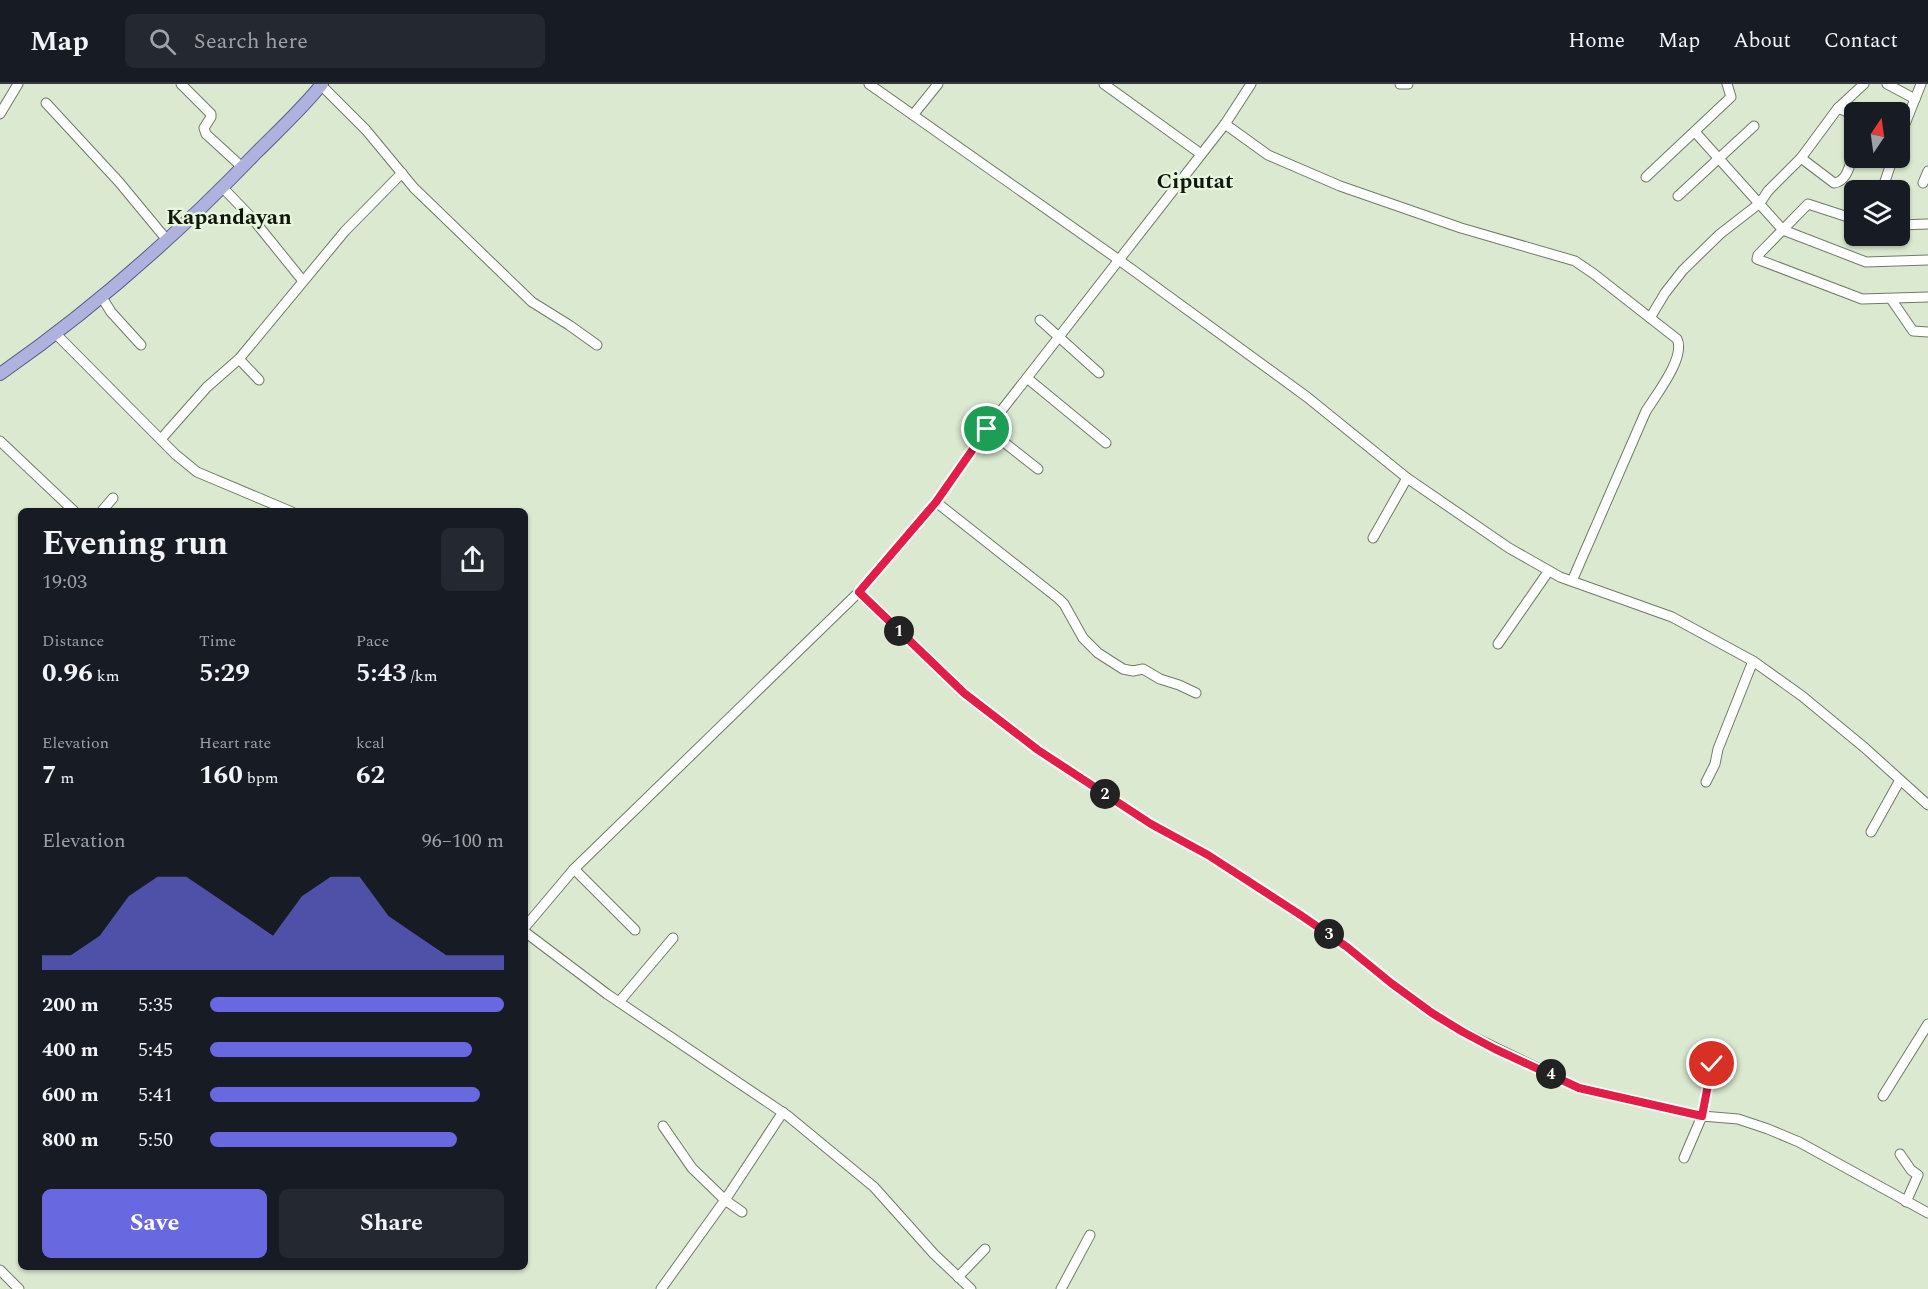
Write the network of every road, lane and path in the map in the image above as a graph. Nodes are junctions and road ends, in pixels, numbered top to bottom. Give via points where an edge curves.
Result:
1 (18, 84) edge
2 (181, 84) edge
3 (322, 84) edge
4 (869, 84) edge
5 (938, 84) edge
6 (1104, 84) edge
7 (1251, 84) edge
8 (1400, 84) edge
9 (1408, 84) edge
10 (1727, 84) edge
11 (1863, 84) edge
12 (1887, 84) edge
13 (1921, 84) edge
14 (1915, 99) junction
15 (46, 103) dead end
16 (1838, 108) junction
17 (1844, 111) edge
18 (1910, 111) edge
19 (0, 114) edge
20 (913, 115) junction
21 (1225, 124) junction
22 (1754, 126) dead end
23 (1695, 132) junction
24 (1202, 154) junction
25 (1801, 158) junction
26 (1719, 159) junction
27 (242, 167) junction
28 (1848, 168) edge
29 (1928, 171) edge
30 (402, 173) junction
31 (1646, 177) dead end
32 (1923, 183) dead end
33 (222, 187) junction
34 (1678, 196) dead end
35 (1760, 203) junction
36 (1844, 216) edge
37 (1928, 224) edge
38 (1910, 225) edge
39 (1783, 230) junction
40 (167, 240) junction
41 (1119, 260) junction
42 (1928, 260) edge
43 (303, 281) junction
44 (101, 296) junction
45 (1928, 297) edge
46 (1891, 299) junction
47 (1650, 318) junction
48 (1040, 320) dead end
49 (1928, 332) edge
50 (55, 333) junction
51 (1059, 338) junction
52 (141, 345) dead end
53 (597, 345) dead end
54 (239, 359) junction
55 (1099, 372) dead end
56 (0, 374) edge
57 (1027, 378) junction
58 (259, 380) dead end
59 (987, 429) junction
60 (161, 439) junction
61 (0, 441) edge
62 (1106, 443) dead end
63 (1038, 469) dead end
64 (1407, 478) junction
65 (113, 498) dead end
66 (936, 502) junction
67 (71, 508) edge
68 (104, 508) edge
69 (282, 508) edge
70 (1373, 538) dead end
71 (1548, 572) junction
72 (1572, 581) junction
73 (859, 592) junction
74 (1498, 644) dead end
75 (1753, 661) junction
76 (1196, 693) dead end
77 (1900, 780) junction
78 (1706, 782) dead end
79 (1928, 805) edge
80 (1871, 832) dead end
81 (574, 868) junction
82 (528, 923) edge
83 (635, 930) dead end
84 (528, 934) edge
85 (673, 938) dead end
86 (619, 1002) junction
87 (1928, 1024) edge
88 (1712, 1064) dead end
89 (1883, 1096) dead end
90 (783, 1112) junction
91 (1702, 1116) junction
92 (663, 1126) dead end
93 (1900, 1154) dead end
94 (1684, 1158) dead end
95 (725, 1200) junction
96 (1906, 1202) junction
97 (742, 1212) dead end
98 (1928, 1213) edge
99 (1090, 1235) dead end
100 (985, 1249) dead end
101 (0, 1270) edge
102 (958, 1277) junction
103 (19, 1289) edge
104 (661, 1289) edge
105 (971, 1289) edge
106 (1060, 1289) edge

1 - 19 street
2 - 27 street via 211,114 204,128 206,134
3 - 27 main road
3 - 30 street
4 - 20 street
5 - 20 street
6 - 24 street
7 - 21 street
8 - 9 street
10 - 23 street via 1731,97
11 - 16 street
12 - 14 street
13 - 14 street
14 - 18 street
15 - 40 street
16 - 17 street
16 - 25 street
20 - 41 street
21 - 24 street
21 - 47 street via 1268,154 1340,186 1461,228 1575,261
22 - 26 street
23 - 26 street
23 - 31 street
24 - 41 street
25 - 28 street via 1834,183 1844,179
25 - 35 street
26 - 34 street
26 - 35 street
27 - 33 main road
29 - 32 street
30 - 43 street
30 - 53 street via 532,302
33 - 40 main road
33 - 43 street
35 - 39 street
35 - 47 street via 1683,270
36 - 39 street via 1808,204
37 - 38 street
39 - 42 street via 1866,262
39 - 46 street via 1758,255 1757,261 1862,299
40 - 44 main road
41 - 51 street
41 - 64 street via 1307,397
43 - 54 street
44 - 50 main road
44 - 52 street
45 - 46 street
46 - 49 street via 1913,331
47 - 72 street via 1677,339 1679,353 1662,390 1646,411
48 - 51 street
50 - 56 main road
50 - 60 street
51 - 55 street
51 - 57 street
54 - 58 street
54 - 60 street via 207,387
57 - 59 street
57 - 62 street
59 - 63 street
59 - 66 street
60 - 69 street via 197,472
61 - 67 street
64 - 70 street
64 - 71 street
65 - 68 street
66 - 73 street
66 - 76 street via 1059,599 1083,638 1103,657 1123,669 1143,669
71 - 72 street
71 - 74 street
72 - 75 street via 1672,617
73 - 81 street
73 - 91 street via 964,693 1030,744 1299,914 1440,1018 1579,1088
75 - 77 street via 1802,696
75 - 78 street
77 - 79 street
77 - 80 street
81 - 82 street
81 - 83 street
84 - 86 street
85 - 86 street
86 - 90 street
87 - 89 street
88 - 91 street
90 - 95 street
90 - 102 street via 874,1187
91 - 94 street
91 - 96 street via 1738,1119 1799,1142
92 - 95 street via 692,1168
93 - 96 street via 1918,1175
95 - 97 street
95 - 104 street
96 - 98 street
99 - 106 street
100 - 102 street
101 - 103 street
102 - 105 street

